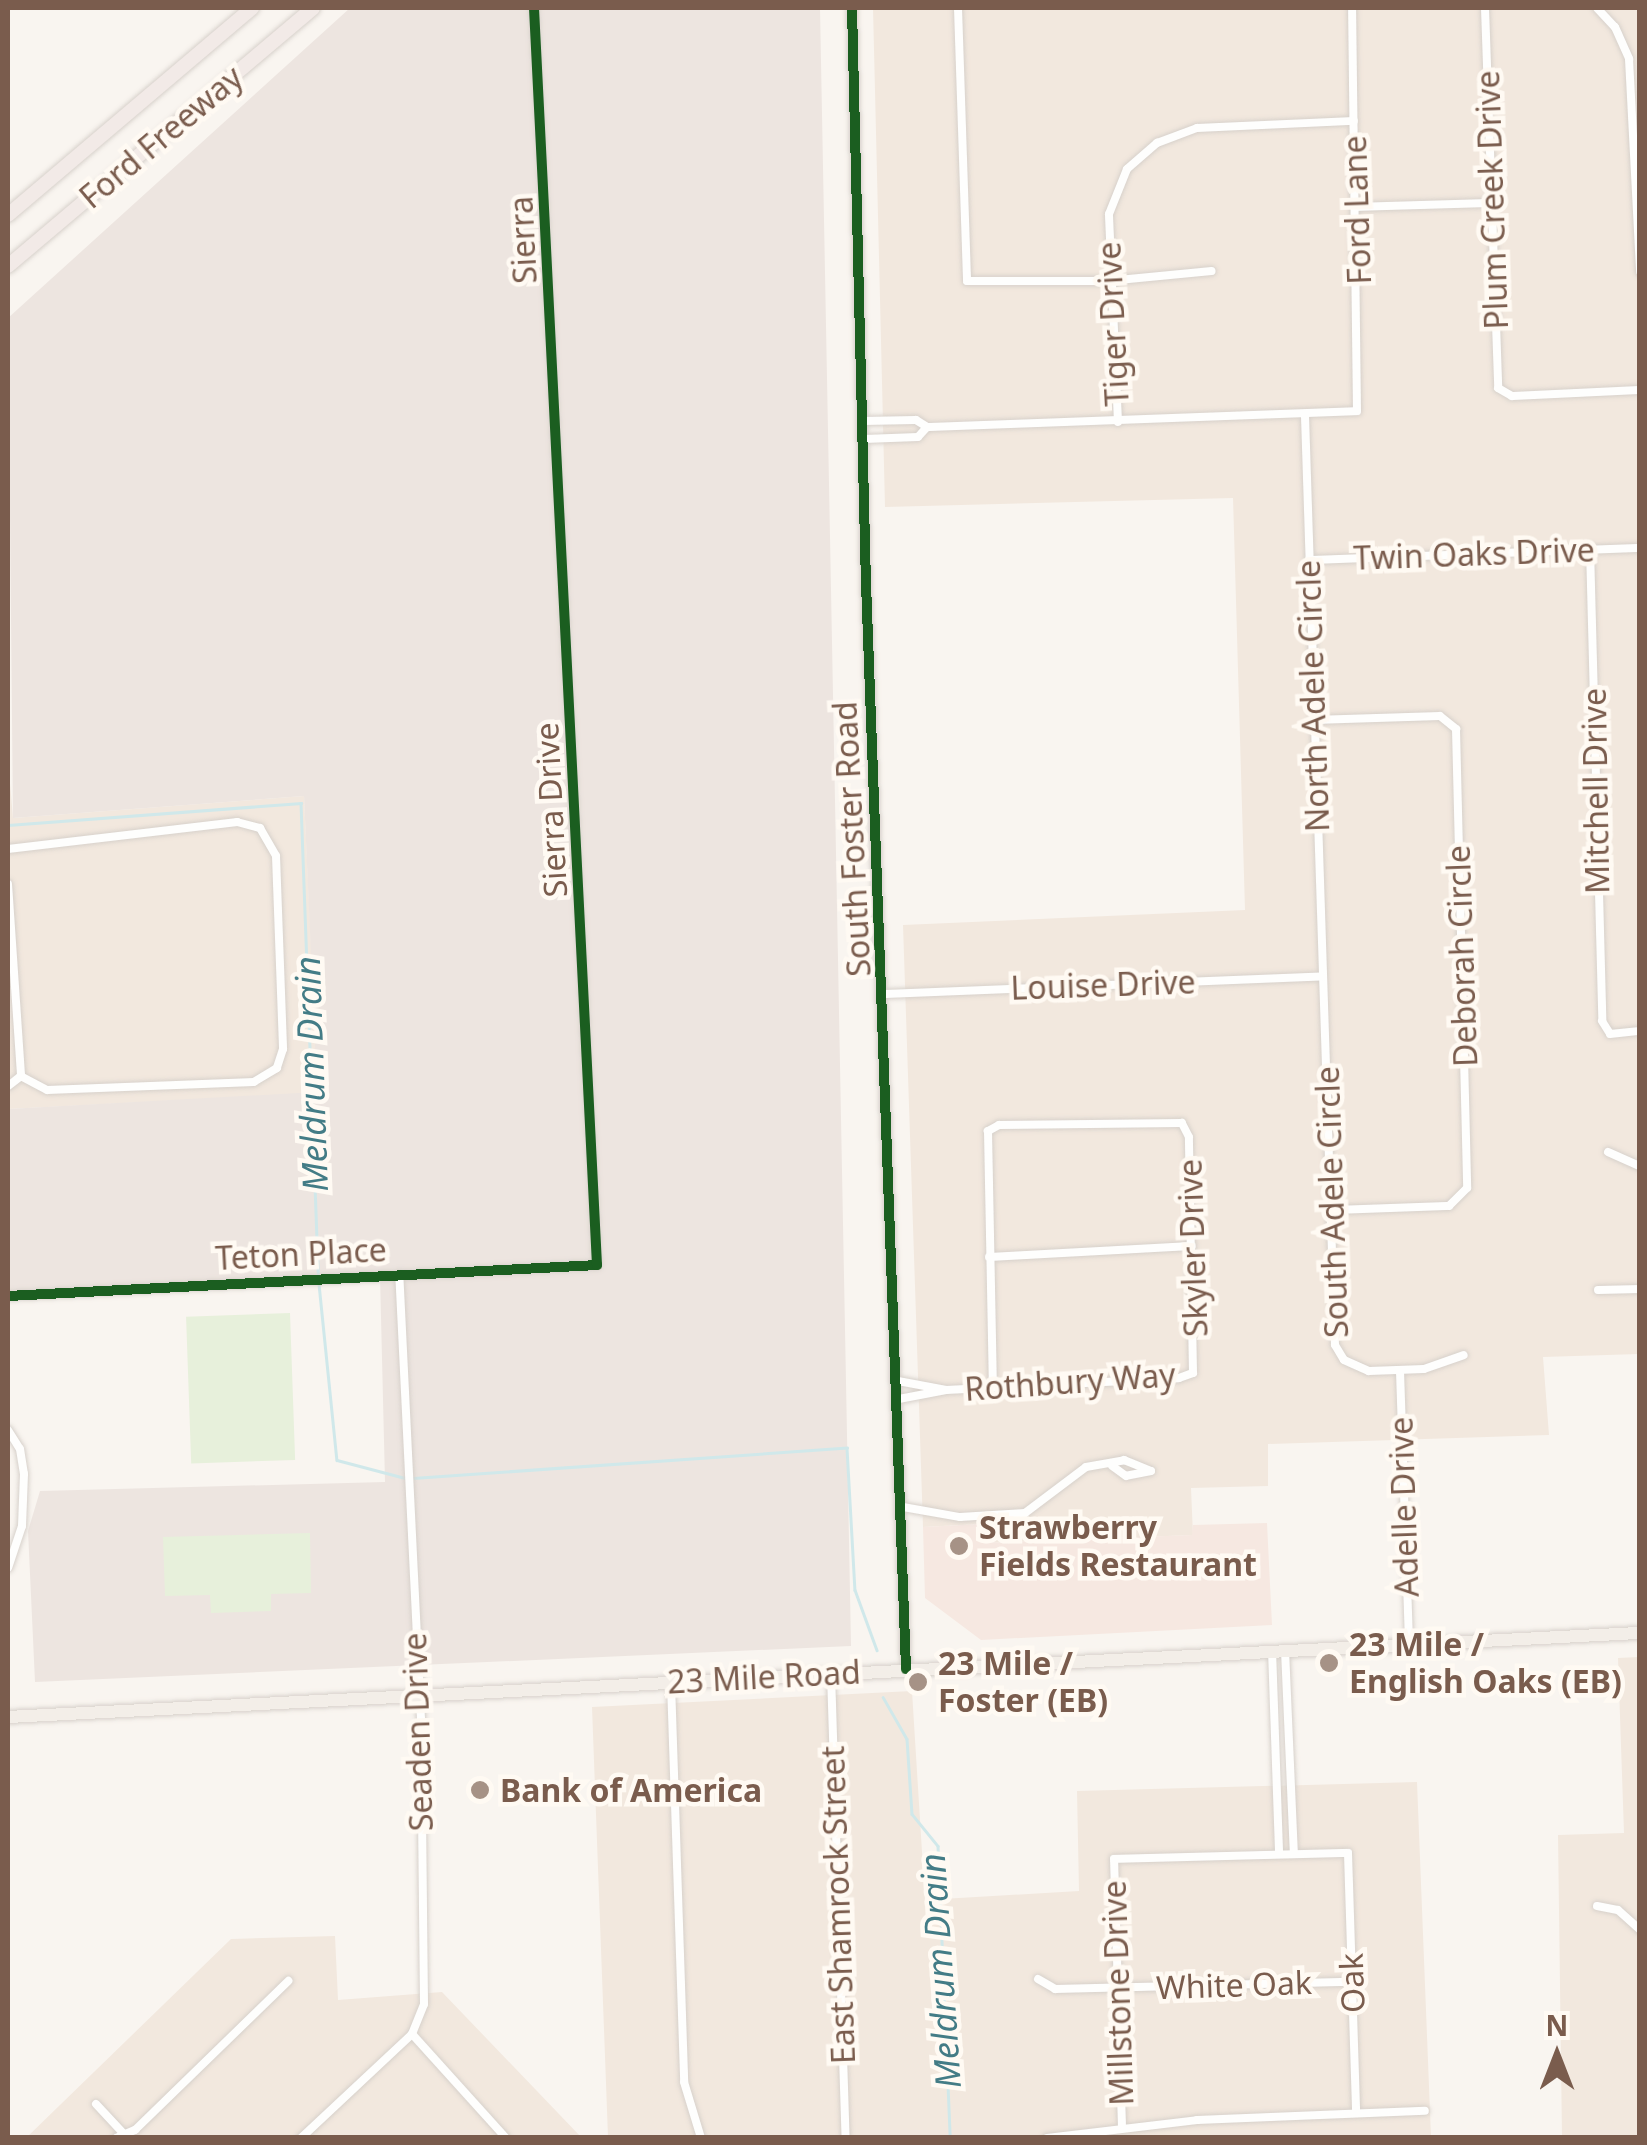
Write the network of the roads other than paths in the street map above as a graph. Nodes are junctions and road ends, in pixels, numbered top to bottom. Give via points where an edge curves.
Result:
1 (252, 8) edge
2 (313, 8) edge
3 (534, 8) edge
4 (852, 8) edge
5 (958, 8) edge
6 (1352, 8) edge
7 (1485, 8) edge
8 (1597, 8) edge
9 (1354, 121) junction
10 (1637, 166) edge
11 (1493, 203) junction
12 (1357, 207) junction
13 (8, 215) edge
14 (8, 266) edge
15 (1212, 271) dead end
16 (1640, 272) edge
17 (1108, 281) junction
18 (1640, 390) edge
19 (1305, 416) junction
20 (864, 421) junction
21 (1118, 422) junction
22 (927, 427) junction
23 (864, 439) junction
24 (559, 471) joint
25 (1590, 548) junction
26 (1640, 548) edge
27 (1309, 560) junction
28 (1313, 720) junction
29 (8, 849) edge
30 (8, 884) edge
31 (1322, 976) junction
32 (884, 994) junction
33 (1640, 1032) edge
34 (21, 1076) junction
35 (8, 1086) edge
36 (1608, 1152) dead end
37 (1640, 1166) edge
38 (1332, 1210) junction
39 (1192, 1246) junction
40 (989, 1257) junction
41 (597, 1265) joint
42 (399, 1275) junction
43 (1640, 1288) edge
44 (1598, 1290) dead end
45 (8, 1296) edge
46 (1464, 1356) dead end
47 (1400, 1371) junction
48 (1193, 1373) joint
49 (898, 1381) junction
50 (993, 1387) junction
51 (946, 1390) junction
52 (899, 1400) junction
53 (8, 1430) edge
54 (1112, 1466) junction
55 (903, 1506) junction
56 (8, 1568) edge
57 (1640, 1633) edge
58 (1408, 1644) junction
59 (1278, 1650) junction
60 (906, 1669) junction
61 (830, 1674) junction
62 (671, 1683) junction
63 (419, 1695) junction
64 (8, 1717) edge
65 (1279, 1854) junction
66 (1294, 1854) junction
67 (1597, 1906) dead end
68 (1640, 1930) edge
69 (1038, 1980) dead end
70 (288, 1981) dead end
71 (1352, 1982) junction
72 (1117, 1989) junction
73 (412, 2034) junction
74 (96, 2104) dead end
75 (1425, 2111) dead end
76 (1356, 2113) junction
77 (1122, 2127) junction
78 (310, 2129) junction
79 (122, 2136) edge
80 (301, 2138) edge
81 (319, 2138) edge
82 (506, 2138) edge
83 (701, 2138) edge
84 (846, 2138) edge
85 (1047, 2138) edge

1 - 13 highway, Ford Freeway
2 - 14 highway, Ford Freeway
3 - 24 street, Sierra
4 - 20 street, South Foster Road
5 - 17 street via 967,280
6 - 9 street, Ford Lane
7 - 11 street, Plum Creek Drive
8 - 10 street via 1615,27 1629,60
9 - 12 street, Ford Lane
9 - 17 street, Tiger Drive via 1206,126 1156,143 1128,170 1112,201
10 - 16 street
11 - 12 street
11 - 18 street, Plum Creek Drive via 1500,392
12 - 19 street, Ford Lane via 1356,411
15 - 17 street
17 - 21 street, Tiger Drive
19 - 21 street
19 - 27 street, North Adele Circle
20 - 22 street via 916,420
20 - 23 street, South Foster Road
21 - 22 street
22 - 23 street via 918,437
23 - 32 street, South Foster Road
24 - 41 street, Sierra Drive
25 - 26 street, Twin Oaks Drive
25 - 27 street, Twin Oaks Drive
25 - 33 street, Mitchell Drive via 1606,1032
27 - 28 street, North Adele Circle
28 - 31 street, North Adele Circle
28 - 38 street, Deborah Circle via 1440,716 1456,729 1466,1188 1449,1206
29 - 34 street via 237,822 265,833 276,856 283,1049 277,1068 254,1082 47,1090
30 - 34 street
31 - 32 street, Louise Drive
31 - 38 street, South Adele Circle
32 - 49 street, South Foster Road
34 - 35 street
36 - 37 street
38 - 47 street, South Adele Circle via 1339,1355 1369,1371
39 - 40 street
39 - 40 street, Skyler Drive via 1189,1137 1182,1123 990,1129 984,1154
39 - 48 street, Skyler Drive
40 - 50 street
41 - 42 street, Teton Place
42 - 45 street, Teton Place
42 - 63 street, Seaden Drive
43 - 44 street
46 - 47 street, South Adele Circle
47 - 58 street, Adelle Drive
48 - 50 street, Rothbury Way
49 - 51 street, Rothbury Way
49 - 52 street, South Foster Road
50 - 51 street, Rothbury Way
51 - 52 street, Rothbury Way
52 - 55 street, South Foster Road
53 - 56 street via 24,1474 23,1517
54 - 54 street via 1124,1460 1151,1466 1148,1474 1134,1477
54 - 55 street via 1079,1470 1026,1513 960,1517
55 - 60 street, South Foster Road
57 - 58 main road, 23 Mile Road
58 - 59 main road, 23 Mile Road
59 - 60 main road, 23 Mile Road
59 - 65 street
59 - 66 street
60 - 61 main road, 23 Mile Road
61 - 62 main road, 23 Mile Road
61 - 84 street, East Shamrock Street
62 - 63 main road, 23 Mile Road
62 - 83 street via 684,2082
63 - 64 main road, 23 Mile Road
63 - 73 street, Seaden Drive via 424,2004
65 - 66 street
65 - 72 street, Millstone Drive via 1114,1858
66 - 71 street, Oak via 1348,1853
67 - 68 street via 1618,1910
69 - 72 street, White Oak via 1055,1989
70 - 79 street
71 - 72 street, White Oak
71 - 76 street, Oak
72 - 77 street, Millstone Drive
73 - 78 street
73 - 82 street
74 - 79 street
75 - 76 street
76 - 77 street
77 - 85 street
78 - 80 street
78 - 81 street

